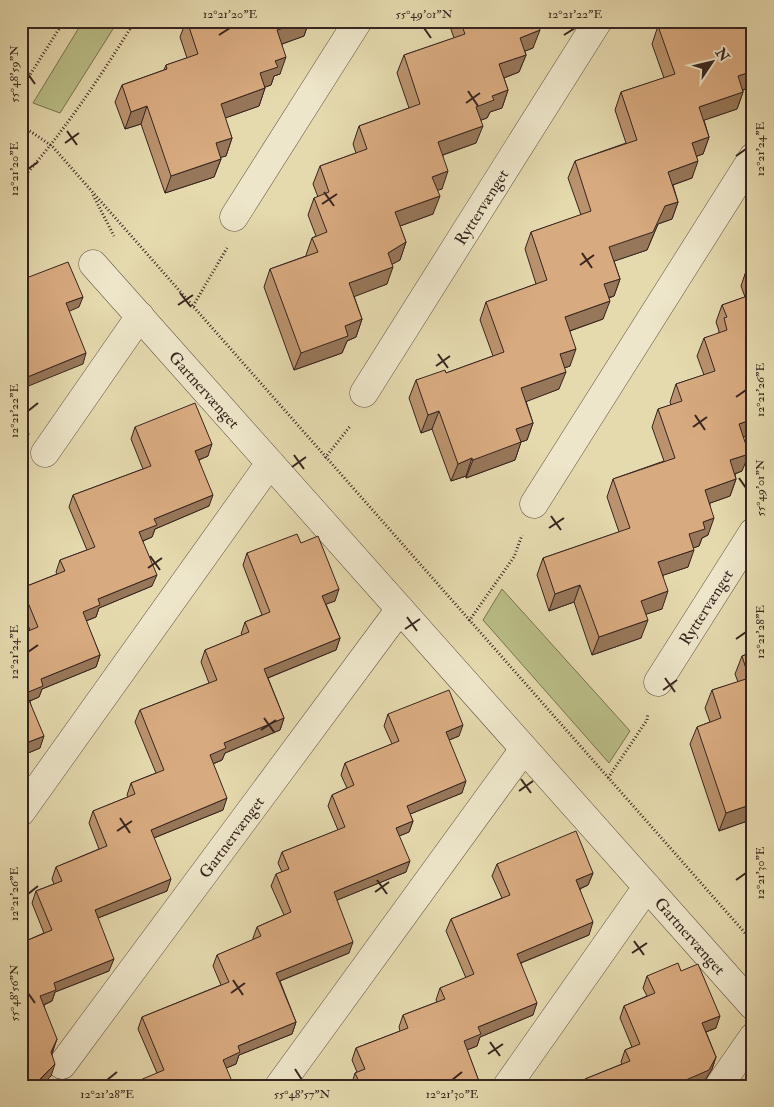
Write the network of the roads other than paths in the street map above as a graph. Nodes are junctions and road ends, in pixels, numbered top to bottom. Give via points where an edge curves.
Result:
1 (358, 21) edge
2 (598, 21) edge
3 (753, 157) edge
4 (234, 218) road end
5 (93, 264) road end
6 (140, 316) junction
7 (364, 393) road end
8 (45, 453) dead end
9 (270, 463) junction
10 (534, 504) road end
11 (753, 532) edge
12 (400, 609) junction
13 (658, 682) road end
14 (524, 749) junction
15 (21, 812) edge
16 (647, 887) junction
17 (753, 1006) edge
18 (753, 1037) edge
19 (62, 1065) dead end
20 (279, 1086) edge
21 (507, 1086) edge
22 (720, 1086) edge

1 - 4 street
2 - 7 street, Ryttervænget
3 - 10 street
5 - 6 street, Gartnervænget
6 - 8 street
6 - 9 street, Gartnervænget
9 - 12 street, Gartnervænget
9 - 15 street
11 - 13 street, Ryttervænget
12 - 14 street, Gartnervænget
12 - 19 street, Gartnervænget
14 - 16 street, Gartnervænget
14 - 20 street
16 - 17 street, Gartnervænget
16 - 21 street, Gartnervænget
18 - 22 street

